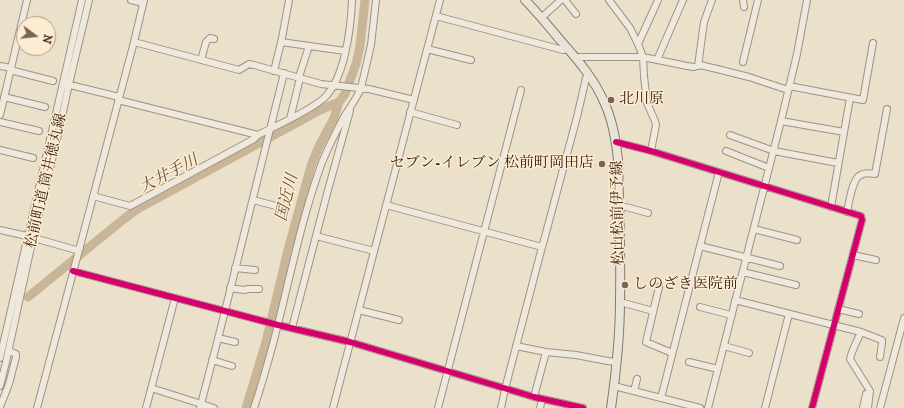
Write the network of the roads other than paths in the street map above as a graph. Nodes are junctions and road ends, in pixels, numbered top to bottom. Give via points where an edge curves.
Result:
1 (27, 0) edge
2 (82, 0) edge
3 (89, 0) edge
4 (131, 0) edge
5 (289, 0) edge
6 (352, 0) edge
7 (376, 0) edge
8 (440, 0) edge
9 (525, 0) edge
10 (561, 0) edge
11 (565, 0) edge
12 (609, 0) edge
13 (658, 0) edge
14 (683, 0) edge
15 (712, 0) edge
16 (743, 0) edge
17 (758, 0) edge
18 (807, 0) edge
19 (143, 1) edge
20 (744, 7) dead end
21 (576, 14) dead end
22 (436, 16) junction
23 (541, 18) junction
24 (214, 39) dead end
25 (134, 42) junction
26 (280, 42) junction
27 (873, 43) dead end
28 (638, 44) junction
29 (309, 46) junction
30 (427, 49) junction
31 (568, 49) junction
32 (345, 51) junction
33 (643, 57) junction
34 (576, 58) junction
35 (200, 60) junction
36 (471, 60) dead end
37 (657, 60) junction
38 (743, 62) dead end
39 (0, 66) edge
40 (698, 66) junction
41 (10, 69) junction
42 (274, 71) junction
43 (284, 73) junction
44 (588, 74) junction
45 (300, 78) junction
46 (53, 81) dead end
47 (66, 84) junction
48 (336, 85) junction
49 (359, 87) junction
50 (789, 88) junction
51 (521, 90) dead end
52 (3, 95) edge
53 (119, 98) junction
54 (850, 98) junction
55 (414, 100) junction
56 (352, 104) junction
57 (45, 107) dead end
58 (887, 109) dead end
59 (410, 112) junction
60 (0, 115) edge
61 (290, 119) junction
62 (781, 121) junction
63 (0, 122) edge
64 (457, 125) dead end
65 (270, 130) junction
66 (39, 131) dead end
67 (844, 132) junction
68 (258, 134) junction
69 (730, 135) dead end
70 (616, 142) junction
71 (0, 150) edge
72 (651, 151) junction
73 (726, 151) dead end
74 (774, 151) junction
75 (33, 158) dead end
76 (838, 163) junction
77 (769, 168) junction
78 (718, 172) junction
79 (765, 186) junction
80 (93, 196) junction
81 (253, 200) junction
82 (386, 205) junction
83 (276, 206) dead end
84 (619, 207) junction
85 (831, 207) junction
86 (847, 212) junction
87 (648, 213) dead end
88 (754, 229) junction
89 (0, 230) edge
90 (484, 231) junction
91 (316, 236) junction
92 (30, 237) junction
93 (797, 240) dead end
94 (700, 246) junction
95 (542, 247) junction
96 (80, 249) junction
97 (374, 250) junction
98 (853, 255) junction
99 (746, 257) junction
100 (876, 260) dead end
101 (780, 266) dead end
102 (235, 268) junction
103 (74, 269) junction
104 (255, 270) dead end
105 (743, 272) junction
106 (796, 285) dead end
107 (659, 287) dead end
108 (230, 288) junction
109 (258, 289) dead end
110 (175, 298) junction
111 (735, 300) junction
112 (620, 302) junction
113 (700, 307) dead end
114 (838, 309) junction
115 (225, 310) junction
116 (359, 310) junction
117 (653, 310) junction
118 (789, 314) junction
119 (859, 314) dead end
120 (732, 315) junction
121 (904, 318) edge
122 (399, 320) dead end
123 (278, 324) junction
124 (834, 326) junction
125 (292, 328) junction
126 (861, 332) junction
127 (218, 338) junction
128 (235, 342) dead end
129 (350, 342) junction
130 (516, 346) junction
131 (724, 346) junction
132 (4, 350) edge
133 (546, 352) junction
134 (672, 353) junction
135 (749, 353) dead end
136 (880, 357) dead end
137 (0, 358) edge
138 (212, 360) junction
139 (616, 362) junction
140 (689, 362) dead end
141 (232, 366) dead end
142 (718, 369) junction
143 (448, 371) junction
144 (637, 379) dead end
145 (0, 386) edge
146 (614, 386) junction
147 (151, 388) junction
148 (867, 388) junction
149 (505, 389) junction
150 (634, 391) junction
151 (534, 397) junction
152 (661, 398) junction
153 (542, 399) junction
154 (200, 406) edge
155 (0, 407) edge
156 (572, 407) edge
157 (814, 407) edge
158 (37, 408) edge
159 (146, 408) edge
160 (214, 408) edge
161 (254, 408) edge
162 (333, 408) edge
163 (438, 408) edge
164 (501, 408) edge
165 (540, 408) edge
166 (583, 408) edge
167 (611, 408) edge
168 (700, 408) edge
169 (708, 408) edge
170 (764, 408) edge
171 (862, 408) edge
172 (868, 408) edge
173 (880, 408) edge

1 - 41 street
2 - 47 street, 松前町道 筒井徳丸線
3 - 47 street, 松前町道 筒井徳丸線
4 - 19 street
5 - 26 street
6 - 32 street via 351,23
7 - 49 street via 371,45
8 - 22 street
9 - 23 main road, 松山松前伊予線
10 - 23 street
11 - 21 street
12 - 28 street via 630,28
13 - 28 street
14 - 37 street
15 - 40 street via 704,22
16 - 20 street
17 - 38 street
18 - 50 street
19 - 25 street
22 - 30 street
22 - 31 street via 563,50
23 - 31 main road, 松山松前伊予線
24 - 35 street via 210,38 206,42
25 - 35 street
25 - 53 street
26 - 29 street
26 - 42 street
27 - 54 street via 863,100
28 - 33 street
29 - 32 street
29 - 45 street
30 - 36 street
30 - 55 street
31 - 34 main road, 松山松前伊予線
32 - 48 street
33 - 34 street
33 - 37 street
33 - 72 street via 647,103 656,125
34 - 44 main road, 松山松前伊予線
35 - 42 street via 239,70 249,64
37 - 40 street via 694,68
39 - 41 street
40 - 50 street
41 - 46 street
41 - 52 street
42 - 43 street
43 - 45 street
43 - 65 street
44 - 70 main road, 松山松前伊予線 via 605,103
44 - 95 street
45 - 48 street
45 - 61 street
47 - 53 street
47 - 92 street, 松前町道 筒井徳丸線 via 53,130
48 - 49 street
48 - 61 street via 322,100
49 - 55 street
49 - 56 street
50 - 54 street
50 - 62 street
51 - 90 street
52 - 57 street
52 - 60 street
53 - 68 street
53 - 80 street
54 - 67 street
55 - 59 street
56 - 91 street
56 - 123 street via 319,169
58 - 86 street via 875,174 867,173 856,180
59 - 64 street
59 - 82 street
61 - 65 street
62 - 67 street
62 - 74 street
63 - 66 street
65 - 68 street
65 - 81 street
67 - 76 street
68 - 80 street via 254,139 130,206
69 - 74 street
70 - 72 street
70 - 84 main road, 松山松前伊予線
71 - 75 street
72 - 78 street
73 - 77 street
74 - 76 street
74 - 77 street
76 - 85 street
77 - 79 street
78 - 79 street
78 - 94 street
79 - 85 street
79 - 88 street
80 - 96 street
81 - 83 street
81 - 102 street
82 - 90 street
82 - 97 street
84 - 87 street
84 - 112 main road, 松山松前伊予線
85 - 86 street
86 - 98 street via 861,216 862,220
88 - 93 street
88 - 99 street
89 - 92 street
90 - 95 street
90 - 143 street
91 - 97 street
91 - 125 street
92 - 96 street
92 - 132 street, 松前町道 筒井徳丸線
94 - 99 street
94 - 134 street
95 - 130 street
96 - 103 street
97 - 116 street
98 - 100 street
98 - 114 street
99 - 101 street
99 - 105 street
102 - 104 street
102 - 108 street
103 - 110 street
103 - 158 street
105 - 106 street
105 - 111 street
107 - 117 street
108 - 109 street
108 - 115 street
110 - 115 street
110 - 147 street
111 - 118 street
111 - 120 street
112 - 117 street
112 - 139 main road, 松山松前伊予線
113 - 120 street
114 - 119 street
114 - 124 street
115 - 123 street
115 - 127 street
116 - 122 street
116 - 129 street
117 - 134 street via 646,342
118 - 124 street
118 - 170 street
120 - 131 street
121 - 173 street
123 - 125 street
123 - 161 street
124 - 126 street
124 - 157 street
125 - 129 street
126 - 136 street via 882,340
126 - 148 street via 850,359
127 - 128 street
127 - 138 street
129 - 143 street
129 - 162 street
130 - 133 street
130 - 149 street
131 - 135 street
131 - 142 street
132 - 137 street, 松前町道 筒井徳丸線
132 - 145 street, 松前町道 筒井徳丸線 via 6,362
132 - 155 street via 16,354 16,358
133 - 139 street
133 - 151 street
134 - 152 street
138 - 141 street
138 - 154 street
139 - 146 main road, 松山松前伊予線
140 - 142 street
142 - 169 street
143 - 149 street
143 - 163 street
144 - 150 street
146 - 150 street
146 - 167 main road, 松山松前伊予線
147 - 154 street
147 - 159 street
148 - 171 street
148 - 172 street via 870,391
149 - 151 street
149 - 164 street
150 - 152 street
151 - 153 street
152 - 168 street
153 - 156 street
153 - 165 street
154 - 160 street
156 - 166 street

